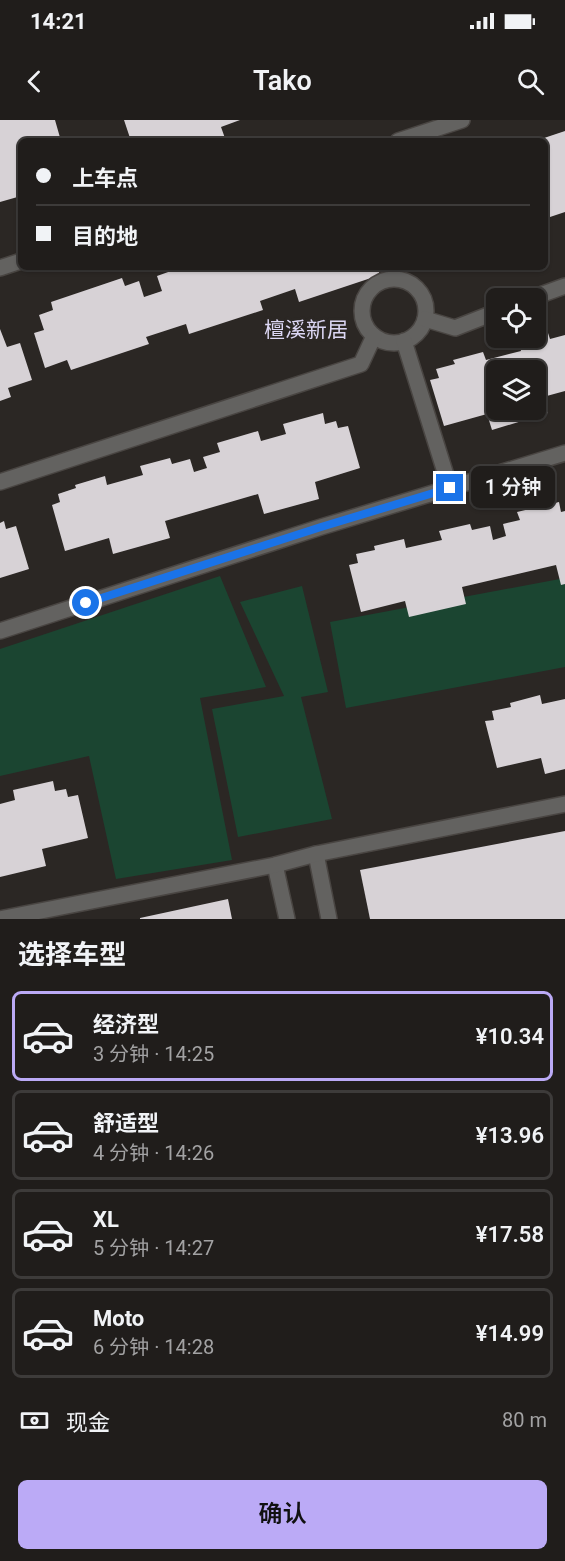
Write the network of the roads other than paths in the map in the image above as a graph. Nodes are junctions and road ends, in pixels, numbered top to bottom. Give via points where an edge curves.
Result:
1 (462, 120) edge
2 (421, 127) edge
3 (403, 138) edge
4 (18, 262) edge
5 (0, 268) edge
6 (565, 286) edge
7 (546, 293) edge
8 (486, 316) edge
9 (425, 319) junction
10 (374, 336) junction
11 (404, 341) junction
12 (565, 453) edge
13 (0, 482) edge
14 (450, 488) junction
15 (0, 631) edge
16 (565, 804) edge
17 (316, 854) junction
18 (275, 865) junction
19 (0, 919) edge
20 (287, 919) edge
21 (329, 919) edge

1 - 2 street
2 - 3 street
4 - 5 street
6 - 7 street
8 - 9 street via 455,327
9 - 10 street via 424,298 410,283 400,279 380,282 365,297 362,308 363,318
9 - 11 street via 421,329
10 - 11 street via 394,343
10 - 13 street via 361,364
11 - 14 street
12 - 14 street
14 - 15 street
16 - 17 street
17 - 18 street
17 - 21 street
18 - 19 street
18 - 20 street

